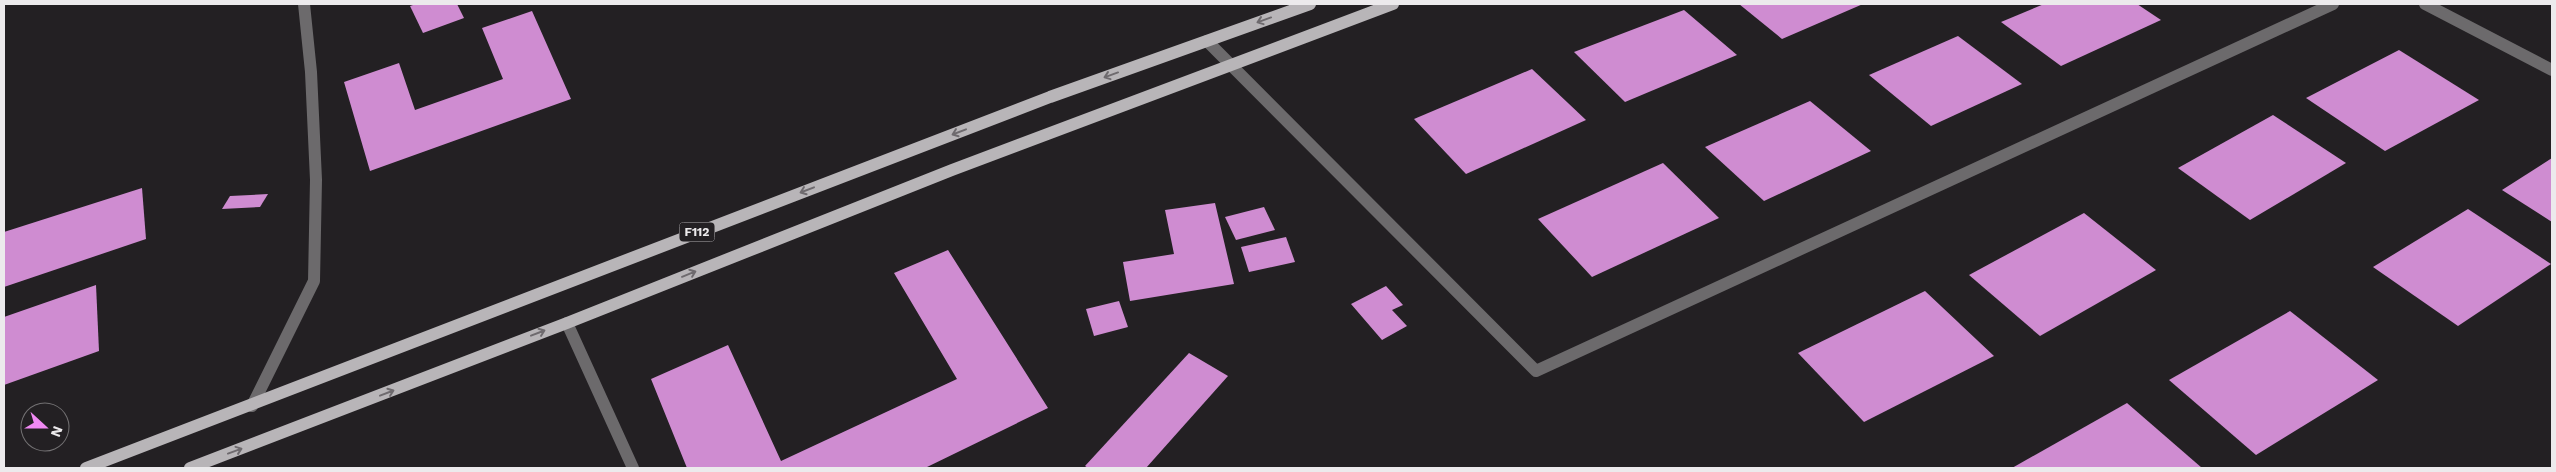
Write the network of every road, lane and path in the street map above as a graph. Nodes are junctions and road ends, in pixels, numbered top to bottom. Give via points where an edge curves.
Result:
1 (304, 4) edge
2 (1310, 4) edge
3 (1393, 4) edge
4 (2333, 4) edge
5 (2425, 4) edge
6 (1207, 41) junction
7 (1230, 64) junction
8 (2552, 70) edge
9 (567, 323) junction
10 (252, 406) junction
11 (86, 468) edge
12 (190, 468) edge
13 (633, 468) edge

1 - 10 street via 316,180 314,281
2 -> 6 main road, F112
3 - 7 main road
4 - 7 street via 1536,371
5 - 8 street
6 - 7 street
6 -> 10 main road, F112 via 1014,111
9 -> 7 main road via 961,166
12 -> 9 main road
9 - 13 street
10 - 11 main road, F112

